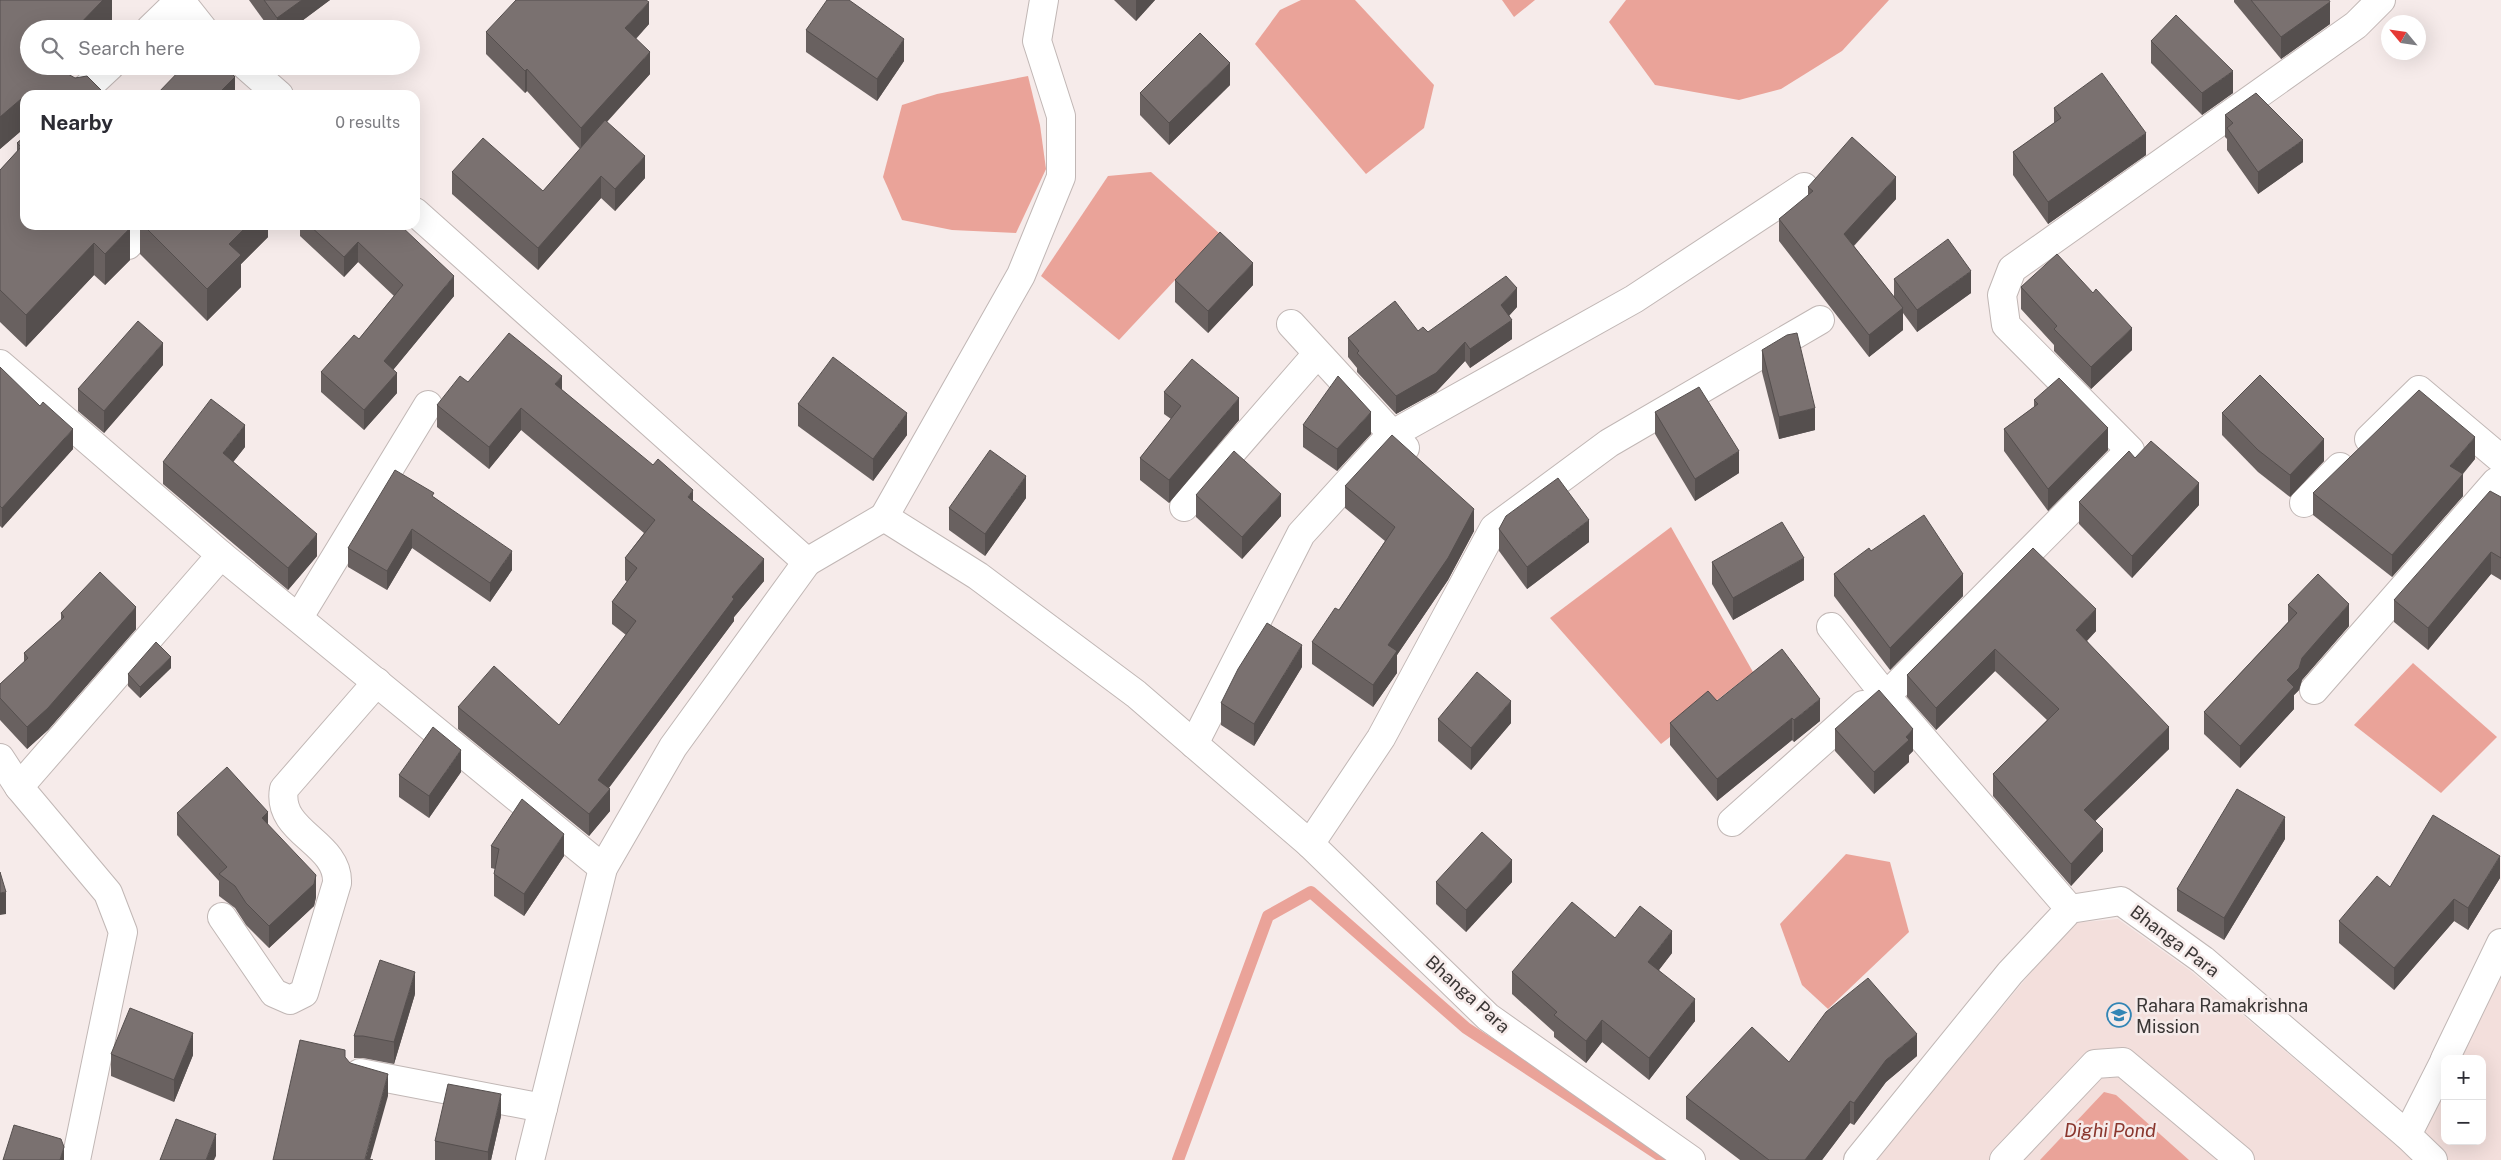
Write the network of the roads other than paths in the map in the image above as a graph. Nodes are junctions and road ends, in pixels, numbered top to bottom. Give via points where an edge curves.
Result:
1 (180, 0) edge
2 (1044, 0) edge
3 (2381, 0) edge
4 (159, 20) edge
5 (194, 20) edge
6 (100, 75) edge
7 (254, 75) edge
8 (84, 90) edge
9 (268, 90) edge
10 (1804, 187) dead end
11 (420, 216) edge
12 (1820, 320) dead end
13 (1290, 324) dead end
14 (1317, 354) junction
15 (0, 364) edge
16 (428, 405) dead end
17 (1391, 435) junction
18 (2501, 459) edge
19 (1420, 462) edge
20 (2501, 479) edge
21 (2304, 503) dead end
22 (1184, 507) dead end
23 (1472, 508) edge
24 (884, 517) junction
25 (1494, 528) junction
26 (222, 555) junction
27 (807, 562) junction
28 (299, 617) junction
29 (1831, 627) dead end
30 (377, 682) junction
31 (2314, 690) dead end
32 (1884, 692) junction
33 (1194, 744) junction
34 (0, 758) edge
35 (19, 787) junction
36 (1732, 822) dead end
37 (1310, 844) junction
38 (603, 868) junction
39 (2070, 909) junction
40 (222, 917) dead end
41 (2501, 943) edge
42 (2447, 1055) edge
43 (2441, 1067) edge
44 (360, 1073) edge
45 (543, 1108) junction
46 (2407, 1136) junction
47 (76, 1160) edge
48 (530, 1160) edge
49 (1691, 1160) edge
50 (1858, 1160) edge
51 (2004, 1160) edge
52 (2240, 1160) edge
53 (2433, 1160) edge

1 - 4 street
1 - 5 street
2 - 24 street via 1037,41 1061,116 1061,177 1021,275
3 - 32 street via 2356,25 2012,269 2002,295 2006,325 2130,450
6 - 8 street
7 - 9 street
10 - 17 street via 1634,299
11 - 27 street
12 - 25 street via 1609,443
13 - 14 street
14 - 17 street
14 - 22 street
15 - 26 street
16 - 28 street
17 - 19 street
17 - 33 street via 1301,534
18 - 21 street via 2419,390
20 - 31 street
23 - 25 street
24 - 27 street
24 - 33 street, Bhanga Para via 978,576 1136,694
25 - 37 street via 1381,738
26 - 28 street
26 - 35 street
27 - 38 street via 673,747
28 - 30 street
29 - 32 street
30 - 38 street
30 - 40 street via 284,789 282,802 286,815 338,872 304,993 290,1000 274,993
32 - 36 street
32 - 39 street
33 - 37 street, Bhanga Para
34 - 35 street
35 - 47 street via 108,893 124,932
37 - 49 street, Bhanga Para via 1488,1017
38 - 45 street
39 - 46 street, Bhanga Para via 2121,902 2204,960
39 - 50 street via 2010,973
41 - 42 street
43 - 46 street
44 - 45 street
45 - 48 street
46 - 53 street, Bhanga Para
51 - 52 street via 2095,1064 2123,1062

